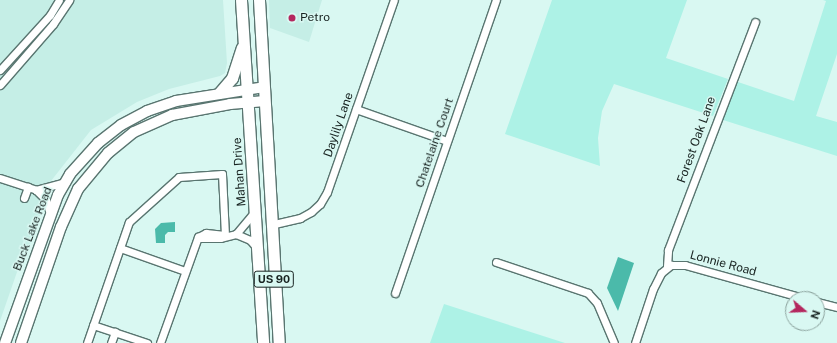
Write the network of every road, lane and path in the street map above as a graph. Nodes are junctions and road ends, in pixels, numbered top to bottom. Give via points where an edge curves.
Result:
1 (241, 0) edge
2 (259, 0) edge
3 (394, 0) edge
4 (496, 0) edge
5 (59, 1) edge
6 (68, 2) edge
7 (755, 22) dead end
8 (244, 41) junction
9 (0, 70) edge
10 (0, 84) edge
11 (264, 87) junction
12 (247, 88) junction
13 (219, 93) junction
14 (265, 101) junction
15 (248, 103) junction
16 (356, 109) junction
17 (447, 141) junction
18 (0, 178) edge
19 (66, 182) junction
20 (28, 187) junction
21 (36, 190) junction
22 (24, 198) dead end
23 (255, 210) junction
24 (50, 214) junction
25 (270, 225) junction
26 (236, 234) junction
27 (225, 235) junction
28 (256, 247) junction
29 (120, 248) junction
30 (496, 262) dead end
31 (667, 266) junction
32 (185, 271) junction
33 (395, 293) dead end
34 (785, 293) edge
35 (825, 304) edge
36 (837, 307) edge
37 (261, 314) junction
38 (94, 325) junction
39 (115, 332) junction
40 (278, 339) edge
41 (5, 343) edge
42 (21, 343) edge
43 (87, 343) edge
44 (111, 343) edge
45 (147, 343) edge
46 (160, 343) edge
47 (263, 343) edge
48 (614, 343) edge
49 (635, 343) edge

1 - 8 main road, Mahan Drive / US 90
2 - 11 main road, US 90
3 - 16 street, Daylily Lane
4 - 17 street, Chatelaine Court
5 - 6 street
5 - 9 street
6 - 10 street
7 - 31 street, Forest Oak Lane via 715,121 668,250
8 - 12 main road, Mahan Drive / US 90
8 - 13 main road via 232,78
11 - 12 main road, Buck Lake Road
11 - 14 main road, US 90
12 - 13 main road, Buck Lake Road
12 - 15 main road, Mahan Drive / US 90
13 - 19 main road, Buck Lake Road via 176,101 147,111 122,125 98,143
14 - 15 main road
14 - 25 main road, US 90
15 - 23 main road, Mahan Drive / US 90
15 - 42 main road via 172,115 134,132 108,154 78,189 61,227
16 - 17 street
16 - 25 street, Daylily Lane via 334,176 320,204 300,218
17 - 33 street, Chatelaine Court
18 - 20 street
19 - 21 street via 50,189
19 - 24 main road, Buck Lake Road
20 - 21 street
20 - 22 street
21 - 24 street via 46,200
23 - 26 street
23 - 28 main road, Mahan Drive / US 90
24 - 41 main road, Buck Lake Road
25 - 40 main road, US 90
26 - 27 street
26 - 28 street via 250,240
27 - 29 street via 222,174 179,177 130,222
27 - 32 street via 206,233 198,238
28 - 37 main road, Mahan Drive / US 90
29 - 32 street
29 - 38 street
30 - 48 street via 588,293 597,303
31 - 34 street, Lonnie Road via 685,265
31 - 49 street via 653,289
32 - 46 street
35 - 36 street
37 - 40 main road via 269,331
37 - 47 main road, Mahan Drive / US 90
38 - 39 street
38 - 43 street
39 - 44 street
39 - 45 street

